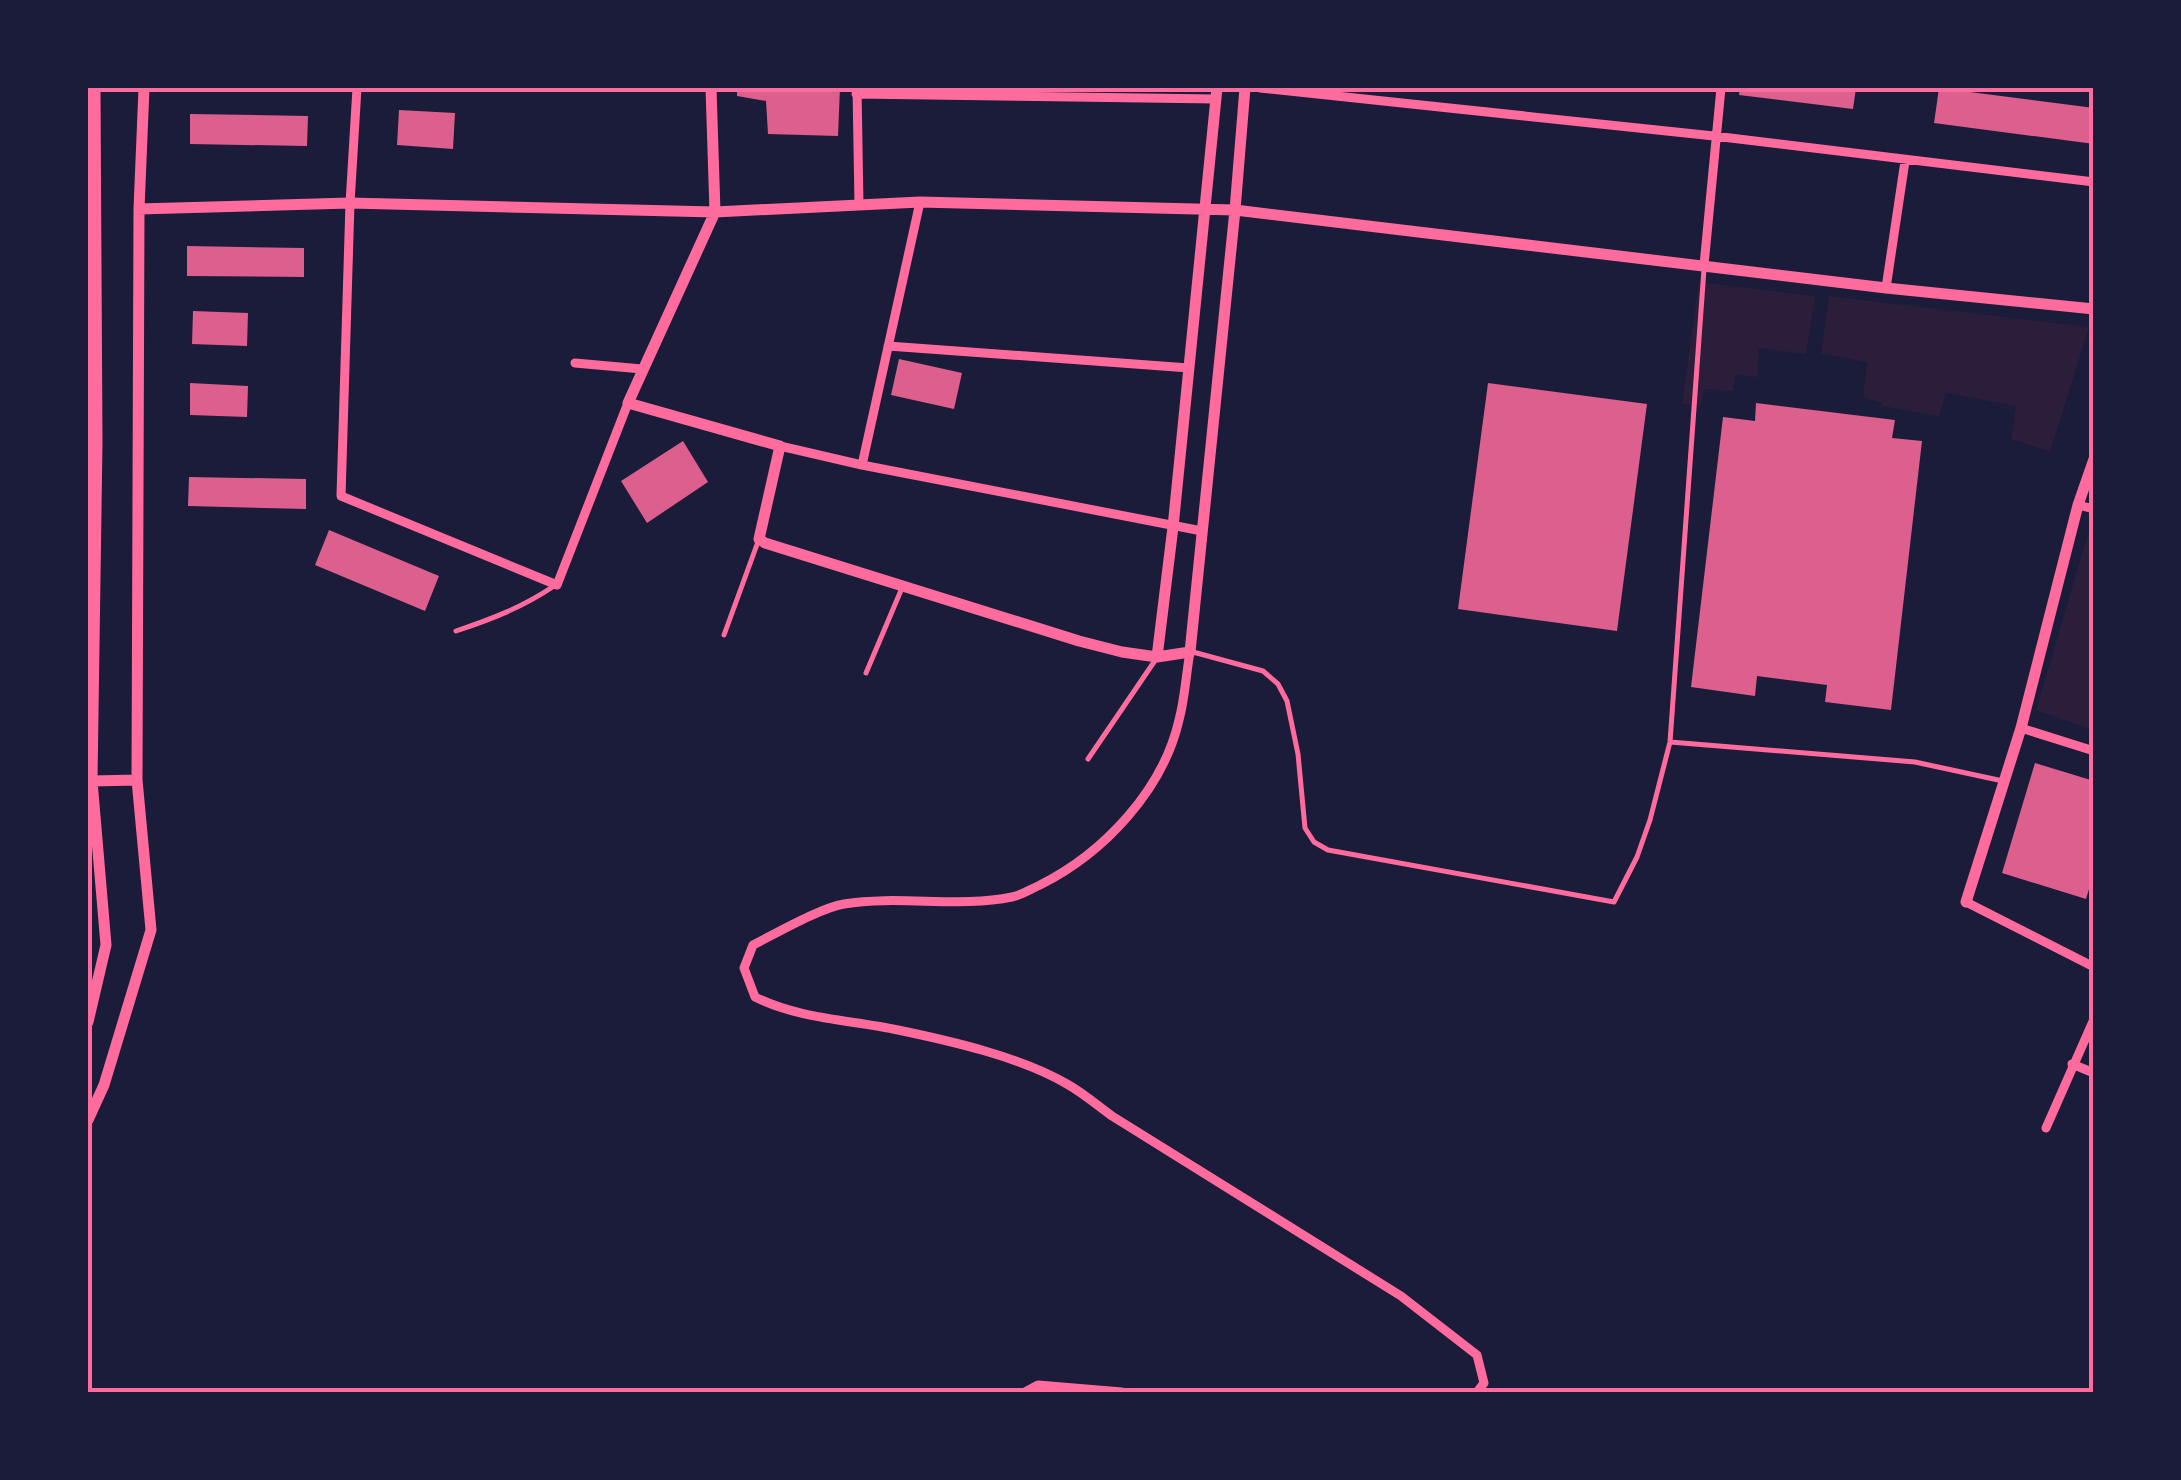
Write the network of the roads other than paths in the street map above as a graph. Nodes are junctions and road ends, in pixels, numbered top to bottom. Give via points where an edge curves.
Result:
1 (95, 88) edge
2 (144, 88) edge
3 (357, 88) edge
4 (711, 88) edge
5 (1246, 88) edge
6 (1260, 88) edge
7 (1720, 88) edge
8 (856, 91) edge
9 (1216, 93) edge
10 (1714, 136) junction
11 (1905, 161) junction
12 (2094, 182) edge
13 (920, 202) junction
14 (350, 203) junction
15 (859, 205) junction
16 (139, 210) junction
17 (1235, 210) junction
18 (1204, 211) junction
19 (716, 212) junction
20 (1704, 265) junction
21 (1886, 288) junction
22 (2094, 309) edge
23 (888, 346) junction
24 (575, 364) dead end
25 (642, 368) junction
26 (1189, 368) junction
27 (628, 403) junction
28 (92, 443) edge
29 (780, 446) junction
30 (2094, 459) edge
31 (862, 465) junction
32 (2078, 505) junction
33 (2094, 509) edge
34 (1173, 527) junction
35 (1202, 531) junction
36 (758, 539) junction
37 (557, 585) junction
38 (902, 587) junction
39 (456, 631) dead end
40 (724, 635) dead end
41 (1190, 652) junction
42 (1158, 657) junction
43 (866, 673) dead end
44 (2021, 728) junction
45 (1670, 742) junction
46 (2094, 751) edge
47 (1088, 759) dead end
48 (137, 780) junction
49 (92, 781) junction
50 (2004, 781) junction
51 (1966, 902) joint
52 (2094, 966) edge
53 (2094, 1019) edge
54 (88, 1022) edge
55 (2072, 1064) junction
56 (2094, 1073) edge
57 (88, 1120) edge
58 (2046, 1128) dead end
59 (1024, 1392) edge
60 (1122, 1392) edge
61 (1477, 1392) edge

1 - 28 street
2 - 16 street
3 - 14 street
4 - 19 street
5 - 17 street
6 - 10 street
7 - 10 street
8 - 9 street
8 - 15 street
9 - 18 street
10 - 11 street
10 - 20 street
11 - 12 street
11 - 21 street
13 - 15 street
13 - 18 street
13 - 23 street
14 - 16 street
14 - 19 street
14 - 37 street via 341,496
15 - 19 street
16 - 48 street
17 - 18 street
17 - 20 street
17 - 35 street
18 - 26 street
19 - 25 street
20 - 21 street
20 - 45 lane
21 - 22 street
23 - 26 street
23 - 31 street
24 - 25 street
25 - 27 street
26 - 34 street
27 - 29 street
27 - 37 street
28 - 49 street
29 - 31 street
29 - 36 street
30 - 32 street
31 - 34 street
32 - 33 street
32 - 44 street
34 - 35 street
34 - 42 street
35 - 41 street
36 - 38 street
36 - 40 lane
37 - 39 lane via 504,615
38 - 42 street via 1080,641
38 - 43 lane
41 - 42 street
41 - 45 lane via 1263,671 1278,684 1298,754 1305,828 1328,850 1614,902 1637,858
41 - 61 street via 1179,722 1159,773 1104,841 1018,896 840,904 753,945 744,968 755,997 1006,1057 1066,1084 1401,1296 1476,1354 1484,1383
42 - 47 lane
44 - 46 street
44 - 50 street
45 - 50 lane via 1915,762
48 - 49 street
48 - 57 street via 151,930
49 - 54 street via 106,945
50 - 51 street
51 - 52 street
53 - 55 street
55 - 56 street
55 - 58 street
59 - 60 street via 1038,1384

